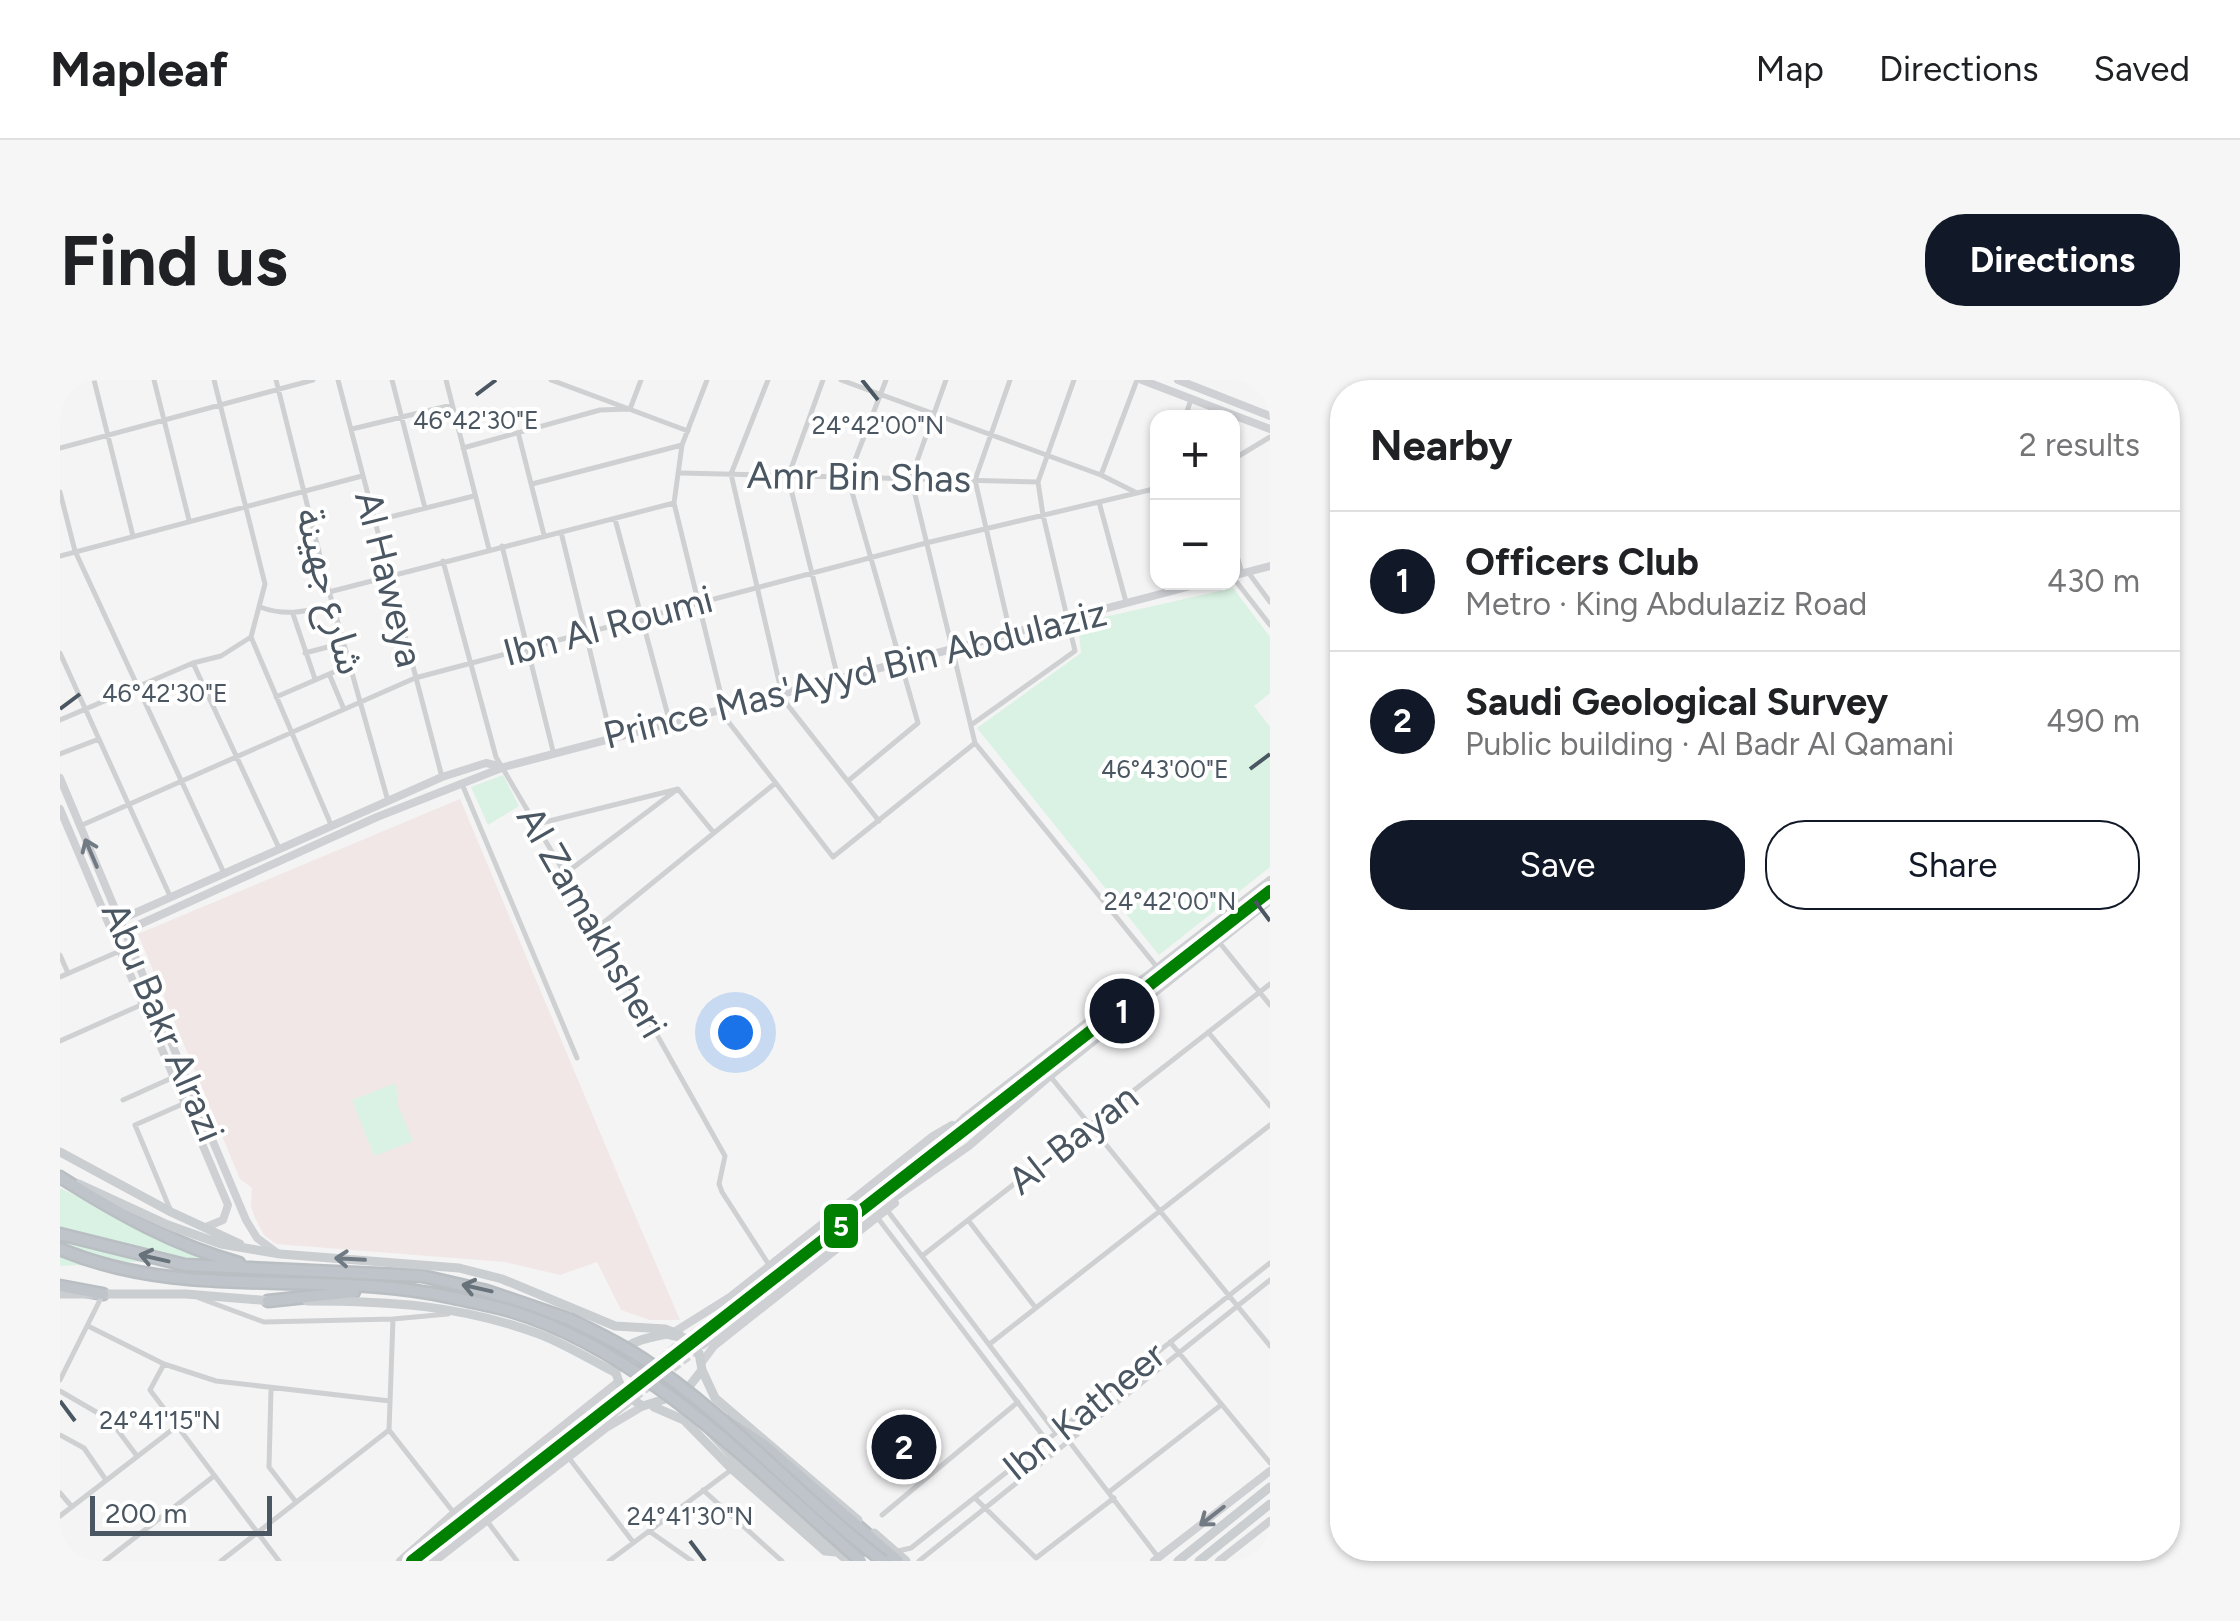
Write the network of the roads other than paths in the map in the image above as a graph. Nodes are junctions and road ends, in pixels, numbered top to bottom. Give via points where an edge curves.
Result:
1 (94, 380) edge
2 (154, 380) edge
3 (214, 380) edge
4 (276, 380) edge
5 (314, 380) edge
6 (338, 380) edge
7 (392, 380) edge
8 (446, 380) edge
9 (551, 380) edge
10 (641, 380) edge
11 (707, 380) edge
12 (768, 380) edge
13 (823, 380) edge
14 (840, 380) edge
15 (886, 380) edge
16 (946, 380) edge
17 (1010, 380) edge
18 (1074, 380) edge
19 (1140, 380) edge
20 (1178, 380) edge
21 (1198, 383) edge
22 (279, 390) junction
23 (881, 394) junction
24 (1192, 399) junction
25 (220, 405) junction
26 (452, 405) junction
27 (630, 408) junction
28 (1188, 410) edge
29 (933, 414) junction
30 (402, 416) junction
31 (1270, 416) edge
32 (164, 419) junction
33 (352, 428) junction
34 (1270, 429) edge
35 (688, 431) junction
36 (518, 434) junction
37 (108, 435) junction
38 (990, 436) junction
39 (1270, 437) edge
40 (682, 446) junction
41 (60, 448) edge
42 (462, 448) junction
43 (1046, 454) junction
44 (1240, 455) edge
45 (680, 473) junction
46 (731, 474) junction
47 (1101, 475) junction
48 (363, 476) junction
49 (788, 476) junction
50 (848, 478) junction
51 (911, 478) junction
52 (976, 480) junction
53 (1038, 482) junction
54 (532, 484) junction
55 (304, 489) junction
56 (1150, 489) edge
57 (60, 492) edge
58 (1135, 492) junction
59 (474, 496) junction
60 (674, 502) junction
61 (1099, 502) junction
62 (247, 505) junction
63 (425, 508) junction
64 (1042, 515) junction
65 (614, 518) junction
66 (189, 520) junction
67 (374, 521) junction
68 (986, 530) junction
69 (560, 532) junction
70 (544, 534) junction
71 (133, 536) junction
72 (926, 543) junction
73 (502, 545) junction
74 (489, 548) junction
75 (75, 551) junction
76 (60, 556) edge
77 (871, 559) junction
78 (444, 561) junction
79 (1270, 566) edge
80 (812, 574) junction
81 (1240, 574) edge
82 (1240, 575) edge
83 (387, 576) junction
84 (1240, 576) edge
85 (756, 588) junction
86 (1170, 590) edge
87 (329, 592) junction
88 (697, 602) junction
89 (1270, 602) edge
90 (1126, 604) junction
91 (332, 605) junction
92 (260, 607) junction
93 (293, 614) junction
94 (640, 618) junction
95 (1070, 619) junction
96 (1270, 626) edge
97 (1010, 632) junction
98 (586, 634) junction
99 (250, 637) junction
100 (343, 643) junction
101 (954, 647) junction
102 (529, 649) junction
103 (305, 652) junction
104 (60, 653) edge
105 (472, 660) junction
106 (899, 662) junction
107 (193, 663) junction
108 (350, 665) junction
109 (330, 676) junction
110 (415, 678) junction
111 (838, 678) junction
112 (314, 680) junction
113 (139, 685) junction
114 (784, 694) junction
115 (276, 697) junction
116 (359, 700) junction
117 (343, 707) junction
118 (85, 709) junction
119 (720, 711) junction
120 (60, 720) edge
121 (670, 723) junction
122 (972, 725) junction
123 (291, 732) junction
124 (610, 738) junction
125 (99, 739) junction
126 (975, 743) junction
127 (554, 752) junction
128 (60, 754) edge
129 (236, 756) junction
130 (504, 766) junction
131 (60, 778) edge
132 (442, 778) junction
133 (184, 780) junction
134 (461, 782) junction
135 (848, 782) junction
136 (774, 784) junction
137 (678, 789) junction
138 (388, 801) junction
139 (128, 804) junction
140 (60, 809) edge
141 (878, 821) junction
142 (353, 823) junction
143 (538, 824) junction
144 (80, 826) junction
145 (332, 827) junction
146 (64, 830) edge
147 (714, 833) junction
148 (280, 851) junction
149 (566, 873) junction
150 (225, 876) junction
151 (1270, 880) edge
152 (172, 899) junction
153 (1270, 901) edge
154 (120, 920) junction
155 (109, 924) junction
156 (597, 928) junction
157 (125, 932) junction
158 (114, 936) junction
159 (1219, 942) junction
160 (120, 951) junction
161 (60, 955) edge
162 (1158, 969) junction
163 (68, 973) junction
164 (60, 976) edge
165 (1270, 984) edge
166 (1260, 992) junction
167 (143, 1004) junction
168 (1270, 1005) edge
169 (1208, 1032) junction
170 (60, 1041) edge
171 (576, 1058) dead end
172 (1050, 1076) junction
173 (174, 1077) junction
174 (123, 1100) dead end
175 (185, 1103) junction
176 (1270, 1106) edge
177 (964, 1118) junction
178 (1092, 1124) junction
179 (1270, 1126) edge
180 (970, 1146) junction
181 (60, 1152) edge
182 (60, 1176) edge
183 (887, 1210) junction
184 (1160, 1210) junction
185 (171, 1212) junction
186 (877, 1217) junction
187 (968, 1220) junction
188 (204, 1227) junction
189 (60, 1234) edge
190 (60, 1249) edge
191 (256, 1250) junction
192 (280, 1254) junction
193 (922, 1256) junction
194 (1270, 1262) edge
195 (770, 1266) junction
196 (260, 1268) junction
197 (1270, 1280) edge
198 (389, 1288) junction
199 (60, 1290) edge
200 (103, 1294) junction
201 (186, 1294) junction
202 (1229, 1295) junction
203 (552, 1299) junction
204 (268, 1301) junction
205 (1238, 1306) junction
206 (1035, 1307) junction
207 (471, 1312) junction
208 (393, 1319) junction
209 (88, 1326) junction
210 (694, 1333) tunnel mouth
211 (674, 1334) junction
212 (1170, 1342) junction
213 (991, 1343) junction
214 (561, 1344) junction
215 (703, 1345) tunnel mouth
216 (1270, 1346) edge
217 (1178, 1352) junction
218 (164, 1364) junction
219 (702, 1366) junction
220 (617, 1377) junction
221 (60, 1380) edge
222 (272, 1389) junction
223 (60, 1391) edge
224 (615, 1397) tunnel mouth
225 (390, 1400) junction
226 (1019, 1402) junction
227 (625, 1405) tunnel mouth
228 (1221, 1405) junction
229 (647, 1406) junction
230 (720, 1418) junction
231 (176, 1426) junction
232 (704, 1426) junction
233 (390, 1430) junction
234 (1056, 1433) junction
235 (60, 1435) edge
236 (1047, 1440) junction
237 (1068, 1440) junction
238 (137, 1456) junction
239 (569, 1458) junction
240 (1270, 1463) edge
241 (732, 1469) junction
242 (1270, 1471) edge
243 (214, 1476) junction
244 (106, 1480) junction
245 (1270, 1487) edge
246 (703, 1490) junction
247 (60, 1492) edge
248 (1112, 1495) junction
249 (975, 1498) junction
250 (296, 1502) junction
251 (1270, 1504) edge
252 (72, 1506) junction
253 (985, 1508) junction
254 (454, 1513) junction
255 (882, 1515) dead end
256 (60, 1516) edge
257 (1270, 1520) edge
258 (486, 1521) junction
259 (648, 1530) junction
260 (256, 1533) junction
261 (634, 1542) junction
262 (915, 1544) junction
263 (831, 1551) junction
264 (896, 1556) edge
265 (922, 1558) edge
266 (1156, 1559) edge
267 (106, 1561) edge
268 (221, 1561) edge
269 (279, 1561) edge
270 (400, 1561) edge
271 (412, 1561) edge
272 (426, 1561) edge
273 (435, 1561) edge
274 (518, 1561) edge
275 (610, 1561) edge
276 (692, 1561) edge
277 (782, 1561) edge
278 (816, 1561) edge
279 (848, 1561) edge
280 (861, 1561) edge
281 (884, 1561) edge
282 (906, 1561) edge
283 (1178, 1561) edge
284 (1198, 1561) edge
285 (1219, 1561) edge

1 - 37 street
2 - 32 street
3 - 25 street
4 - 22 street, شارع جهينة
5 - 22 street
6 - 33 street, Al Haweya
7 - 30 street
8 - 26 street
9 - 27 street
10 - 27 street
11 - 35 street
12 - 46 street
13 - 49 street
14 - 23 street
15 - 23 street
16 - 29 street
17 - 38 street
18 - 43 street
19 - 24 main road
19 - 47 street
20 - 21 main road
21 - 31 main road
22 - 25 street
22 - 55 street, شارع جهينة
23 - 29 street
23 - 50 street
24 - 28 street
24 - 34 main road
25 - 32 street
25 - 62 street
26 - 30 street
26 - 42 street
27 - 35 street
27 - 36 street
29 - 38 street
29 - 51 street
30 - 33 street
30 - 63 street
32 - 37 street
32 - 66 street
33 - 48 street, Al Haweya
35 - 40 street
36 - 42 street
36 - 54 street
37 - 41 street
37 - 71 street
38 - 43 street
38 - 52 street
39 - 44 street
40 - 45 street
40 - 54 street
42 - 59 street
43 - 47 street
43 - 53 street
45 - 46 street, Amr Bin Shas
45 - 60 street
46 - 49 street, Amr Bin Shas
46 - 85 street
47 - 58 street
48 - 55 street
48 - 67 street, Al Haweya
49 - 50 street, Amr Bin Shas
49 - 80 street
50 - 51 street, Amr Bin Shas
50 - 77 street
51 - 52 street, Amr Bin Shas
51 - 72 street
52 - 53 street, Amr Bin Shas
52 - 68 street
53 - 64 street
54 - 70 street
55 - 62 street
55 - 87 street, شارع جهينة
56 - 58 street, Ibn Al Roumi
57 - 75 street
58 - 61 street, Ibn Al Roumi
59 - 63 street
59 - 74 street
60 - 65 street
60 - 88 street
61 - 64 street, Ibn Al Roumi
61 - 90 street
62 - 66 street
62 - 92 street via 266,584
63 - 67 street
64 - 68 street, Ibn Al Roumi
64 - 95 street
65 - 69 street
65 - 94 street
66 - 71 street
67 - 83 street, Al Haweya
68 - 72 street, Ibn Al Roumi
68 - 97 street
69 - 70 street
69 - 98 street
70 - 73 street
71 - 75 street
72 - 77 street, Ibn Al Roumi
72 - 101 street
73 - 74 street
73 - 102 street
74 - 78 street
75 - 76 street
75 - 113 street
77 - 80 street, Ibn Al Roumi
77 - 106 street
78 - 83 street
78 - 105 street, Al Zamakhsheri
79 - 81 main road
80 - 85 street, Ibn Al Roumi
80 - 111 street
82 - 89 street
83 - 87 street
83 - 110 street, Al Haweya
84 - 96 street
85 - 88 street, Ibn Al Roumi
85 - 114 street
86 - 90 main road, Prince Mas'Ayyd Bin Abdulaziz
87 - 91 street, شارع جهينة
88 - 94 street, Ibn Al Roumi
88 - 119 street
90 - 95 main road, Prince Mas'Ayyd Bin Abdulaziz
91 - 93 street
91 - 100 street, شارع جهينة
92 - 93 street
92 - 99 street
93 - 103 street
94 - 98 street, Ibn Al Roumi
94 - 121 street
95 - 97 main road, Prince Mas'Ayyd Bin Abdulaziz
95 - 122 street via 1076,652
97 - 101 main road, Prince Mas'Ayyd Bin Abdulaziz
98 - 102 street, Ibn Al Roumi
98 - 124 street
99 - 107 street via 228,653
99 - 115 street
100 - 103 street
100 - 108 street, شارع جهينة
101 - 106 main road, Prince Mas'Ayyd Bin Abdulaziz
101 - 122 street
102 - 105 street, Ibn Al Roumi
102 - 127 street
103 - 112 street
104 - 118 street
105 - 110 street, Ibn Al Roumi
105 - 130 street, Al Zamakhsheri via 496,757
106 - 111 main road, Prince Mas'Ayyd Bin Abdulaziz
106 - 135 street via 918,723
107 - 113 street
107 - 129 street
108 - 109 street
108 - 116 street, شارع جهينة
109 - 112 street
109 - 117 street
110 - 116 street, Ibn Al Roumi
110 - 132 street, Al Haweya
111 - 114 main road, Prince Mas'Ayyd Bin Abdulaziz
112 - 115 street
113 - 118 street
113 - 133 street
114 - 119 main road, Prince Mas'Ayyd Bin Abdulaziz
114 - 135 street
115 - 123 street
116 - 117 street, Ibn Al Roumi
116 - 138 street, شارع جهينة
117 - 123 street, Ibn Al Roumi
118 - 120 street
118 - 125 street
119 - 121 main road, Prince Mas'Ayyd Bin Abdulaziz
119 - 136 street
121 - 124 main road, Prince Mas'Ayyd Bin Abdulaziz
122 - 126 street
123 - 129 street, Ibn Al Roumi
123 - 145 street
124 - 127 main road, Prince Mas'Ayyd Bin Abdulaziz
125 - 128 street
125 - 139 street
126 - 141 street
126 - 162 street
127 - 130 main road, Prince Mas'Ayyd Bin Abdulaziz
129 - 133 street, Ibn Al Roumi
129 - 148 street
130 - 132 main road via 486,763
130 - 134 main road
130 - 143 street, Al Zamakhsheri
131 - 144 main road, Abu Bakr Alrazi
132 - 138 main road
133 - 139 street, Ibn Al Roumi
133 - 150 street
134 - 142 main road
134 - 171 street
135 - 141 street
136 - 141 street via 833,858
136 - 147 street
137 - 143 street
137 - 147 street
137 - 149 street
138 - 142 main road
139 - 144 street, Ibn Al Roumi
139 - 152 street
140 - 146 main road, Abu Bakr Alrazi
142 - 145 main road
142 - 157 main road
143 - 149 street, Al Zamakhsheri
154 -> 144 main road, Abu Bakr Alrazi
145 - 148 main road
146 - 155 main road, Abu Bakr Alrazi
147 - 156 street
148 - 150 main road
149 - 156 street, Al Zamakhsheri
150 - 152 main road
151 - 162 main road
152 - 154 main road
153 - 159 main road
154 - 155 main road
154 - 157 main road, Abu Bakr Alrazi
155 - 158 main road, Abu Bakr Alrazi
156 - 195 street, Al Zamakhsheri via 724,1156 722,1192
157 - 158 main road
157 - 192 main road, Abu Bakr Alrazi via 246,1220
158 - 160 main road, Abu Bakr Alrazi
159 - 166 street
159 - 172 main road
160 - 163 street
160 - 167 main road, Abu Bakr Alrazi
161 - 163 street
162 - 177 main road
163 - 164 street
165 - 166 street, Al-Bayan
166 - 168 street
166 - 169 street, Al-Bayan
167 - 170 street
167 - 173 main road, Abu Bakr Alrazi
169 - 176 street
169 - 178 street, Al-Bayan
172 - 178 street
172 - 180 main road
173 - 174 street
173 - 175 main road, Abu Bakr Alrazi
175 - 185 street via 135,1124
175 - 188 main road, Abu Bakr Alrazi via 228,1205 222,1220
177 - 195 main road
177 - 210 main road
178 - 184 street
178 - 187 street, Al-Bayan
179 - 184 street
180 - 183 main road
180 - 215 main road
181 - 185 main road
182 - 191 main road via 196,1236
182 - 196 highway via 162,1235
183 - 186 main road
183 - 193 street
184 - 202 street
184 - 206 street
185 - 188 main road
186 - 219 main road via 728,1336
186 - 226 street
187 - 193 street, Al-Bayan
187 - 206 street
188 - 191 main road
196 -> 189 highway via 186,1265
190 - 198 highway via 202,1282
191 - 192 main road
203 -> 192 main road via 459,1268
193 - 213 street
194 - 202 street, Ibn Katheer
195 - 211 main road
230 -> 196 highway, bridge via 642,1358 569,1319 502,1295 422,1276
197 - 205 street, Ibn Katheer
198 - 204 highway
198 - 232 highway, bridge via 509,1310 567,1335 640,1375
199 - 200 highway
200 - 201 main road
200 - 209 street
201 - 204 main road
201 - 208 street via 264,1322
202 - 205 street
202 - 212 street, Ibn Katheer
203 - 211 main road via 615,1326
203 - 214 main road via 590,1332 582,1347
204 - 207 main road via 393,1301
205 - 216 street
205 - 217 street, Ibn Katheer
206 - 213 street
207 - 208 street
207 - 214 main road
208 - 225 street
209 - 218 street
209 - 221 street
211 - 219 main road via 695,1346
211 - 220 main road via 630,1345 618,1360
212 - 217 street
212 - 234 street, Ibn Katheer
213 - 234 street
214 - 220 main road
217 - 228 street
217 - 237 street, Ibn Katheer
218 - 222 street
218 - 231 street via 150,1390
219 - 229 main road via 684,1393
219 - 264 main road via 715,1398
220 - 229 main road via 632,1401
220 - 254 main road
222 - 225 street
222 - 250 street via 269,1467
223 - 238 street via 110,1420
224 - 271 main road
225 - 233 street
226 - 236 street
226 - 255 street
227 - 272 main road
228 - 240 street
228 - 248 street
229 - 239 main road
229 - 241 main road via 684,1420
230 - 264 highway, bridge via 763,1444
230 - 281 highway, bridge
231 - 238 street
231 - 243 street
232 - 263 main road, bridge
232 - 280 highway, bridge
233 - 250 street
233 - 254 street
234 - 236 street, Ibn Katheer
235 - 244 street via 84,1448
236 - 249 street, Ibn Katheer
237 - 248 street
237 - 253 street, Ibn Katheer
238 - 244 street
239 - 258 main road
239 - 261 street
241 - 246 street
241 - 263 main road
242 -> 266 main road
243 - 260 street
243 - 267 street
244 - 252 street
245 - 283 main road
246 - 259 street
246 - 277 street
247 - 252 street
248 - 253 street via 1036,1558
248 - 266 street
249 - 253 street
249 - 262 street, Ibn Katheer
250 - 260 street
251 - 284 main road
252 - 256 street
253 - 265 street, Ibn Katheer
254 - 270 main road
257 - 285 main road
258 - 273 main road
258 - 274 street
259 - 261 street
259 - 276 street
260 - 268 street
260 - 269 street
261 - 275 street
262 - 264 street, Ibn Katheer
262 - 265 street
263 - 278 street
263 - 279 main road
264 - 282 main road

